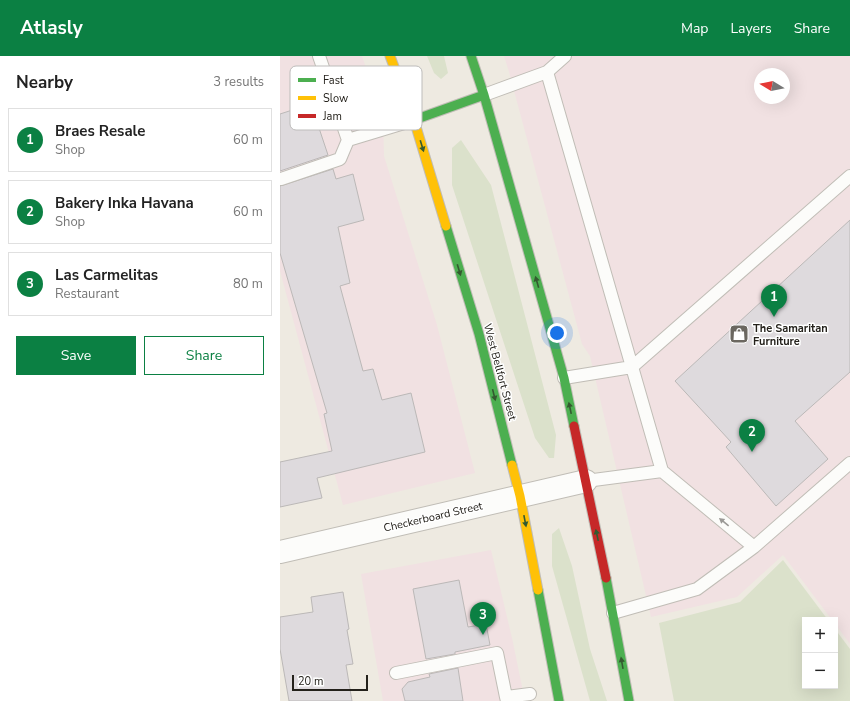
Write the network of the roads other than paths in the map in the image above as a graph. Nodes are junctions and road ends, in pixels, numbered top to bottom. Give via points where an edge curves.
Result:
1 (319, 56) edge
2 (390, 56) edge
3 (471, 56) edge
4 (565, 56) edge
5 (322, 66) edge
6 (394, 66) edge
7 (547, 72) junction
8 (484, 95) junction
9 (422, 117) edge
10 (345, 130) edge
11 (381, 130) edge
12 (417, 130) edge
13 (348, 140) junction
14 (850, 176) edge
15 (281, 178) dead end
16 (632, 367) junction
17 (564, 378) junction
18 (850, 463) edge
19 (662, 471) junction
20 (586, 481) junction
21 (520, 496) junction
22 (754, 547) junction
23 (280, 552) edge
24 (614, 613) junction
25 (396, 673) dead end
26 (530, 694) dead end
27 (506, 699) edge
28 (559, 701) edge
29 (629, 701) edge

1 - 5 lane
2 - 6 main road, West Bellfort Street
3 - 8 main road
4 - 7 lane
7 - 8 lane
7 - 16 lane
8 - 9 main road
17 -> 8 main road
10 - 13 lane
11 - 13 lane
12 -> 21 main road, West Bellfort Street via 479,334
13 - 15 lane via 340,159
14 - 16 lane
16 - 17 lane
16 - 19 lane
20 -> 17 main road
18 - 22 lane
19 - 20 lane
22 -> 19 lane
20 - 21 street, Checkerboard Street
24 -> 20 main road
21 - 23 street, Checkerboard Street
21 -> 28 main road, West Bellfort Street
22 - 24 lane via 697,589
29 -> 24 main road
25 - 27 lane via 497,653
26 - 27 lane

